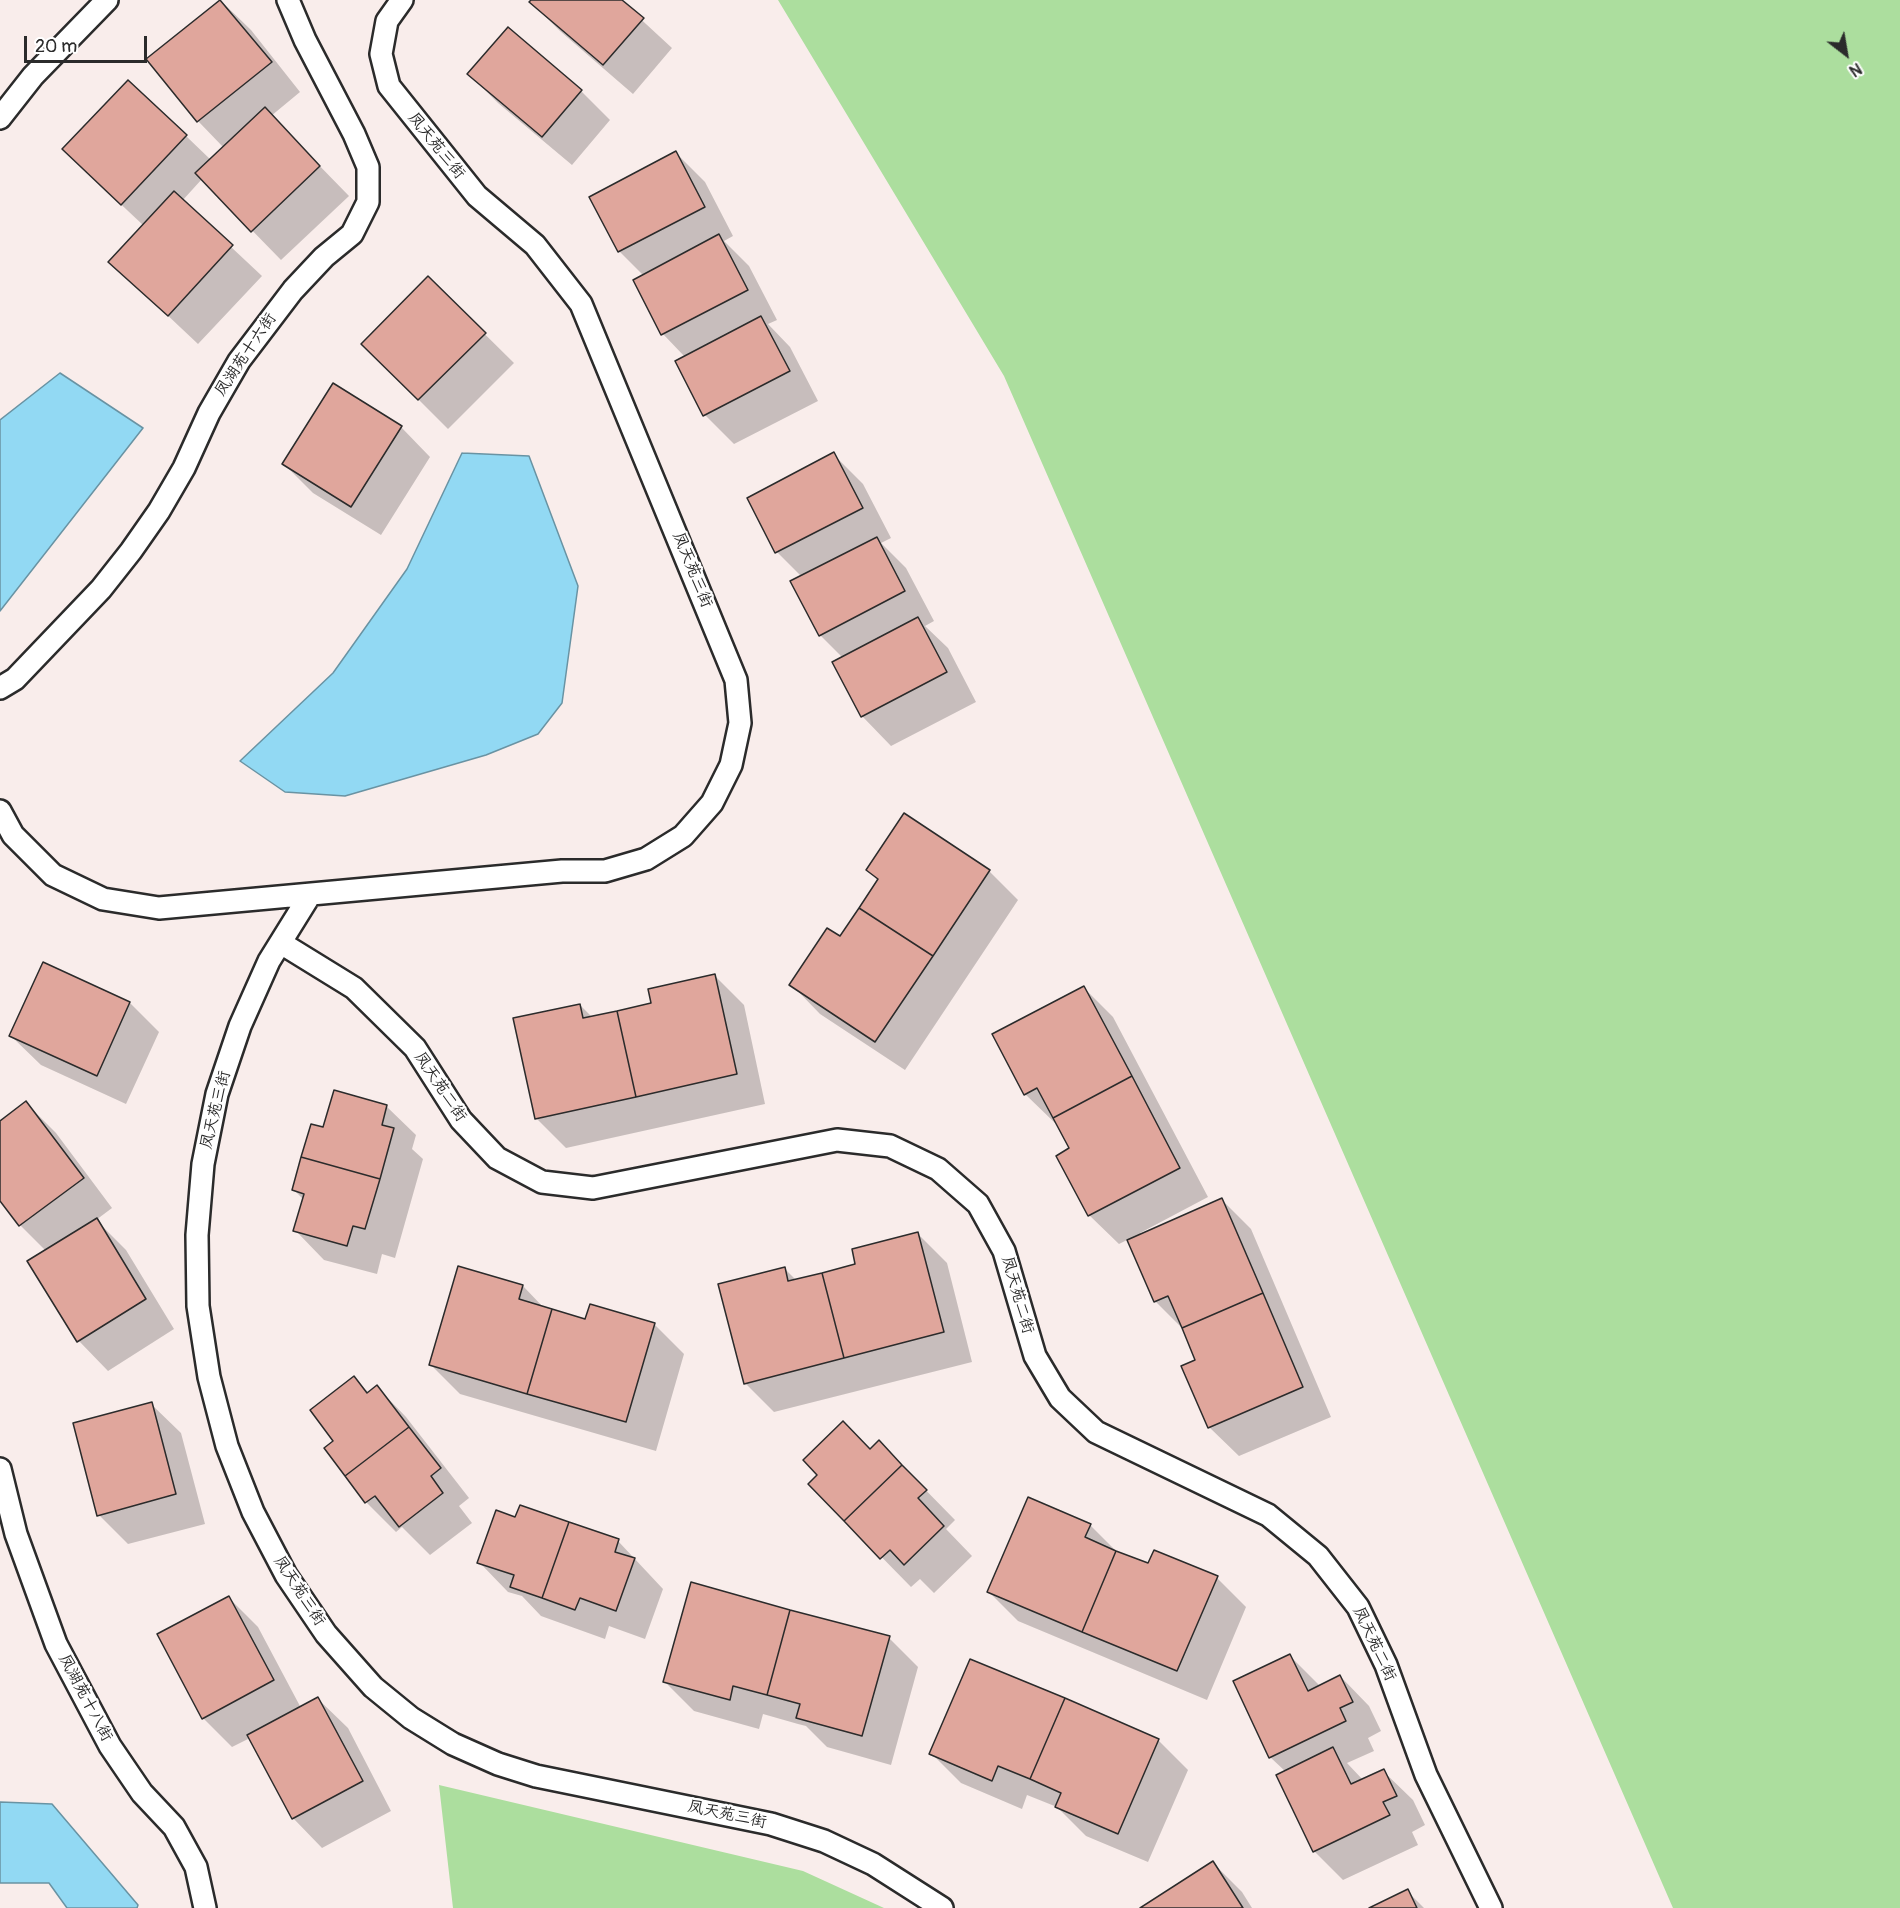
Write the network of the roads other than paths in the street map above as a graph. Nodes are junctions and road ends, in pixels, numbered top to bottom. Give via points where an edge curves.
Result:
1 (107, 0) edge
2 (288, 0) edge
3 (402, 0) edge
4 (0, 118) edge
5 (0, 688) edge
6 (0, 811) edge
7 (310, 895) junction
8 (280, 943) junction
9 (0, 1469) edge
10 (8, 1537) edge
11 (205, 1908) edge
12 (942, 1908) edge
13 (1491, 1908) edge

1 - 4 lane via 33,76
2 - 5 lane, 凤湖苑十六街 via 368,167 368,202 352,234 293,290 239,361 169,494 132,551 15,679
3 - 7 lane, 凤天苑三街 via 387,21 381,54 389,86 477,196 535,244 581,304 736,680 740,723 731,765 712,803 683,836 646,859 605,871 562,871
6 - 7 lane, 凤天苑三街 via 13,835 53,874 103,899 159,908
7 - 8 lane, 凤天苑三街
8 - 12 lane, 凤天苑三街 via 240,1026 217,1094 203,1164 197,1235 202,1329 209,1377 227,1446 253,1512 286,1575 326,1634 373,1687 411,1718 453,1744 536,1776 771,1824 824,1841 873,1864
8 - 13 lane, 凤天苑二街 via 354,988 415,1048 461,1120 497,1158 542,1182 593,1188 837,1140 890,1146 938,1169 978,1204 1004,1251 1035,1356 1060,1398 1096,1432 1268,1515 1318,1556 1358,1607 1386,1665 1426,1776
9 - 10 lane, 凤湖苑十八街
10 - 11 lane, 凤湖苑十八街 via 56,1644 110,1746 142,1794 174,1827 196,1867

